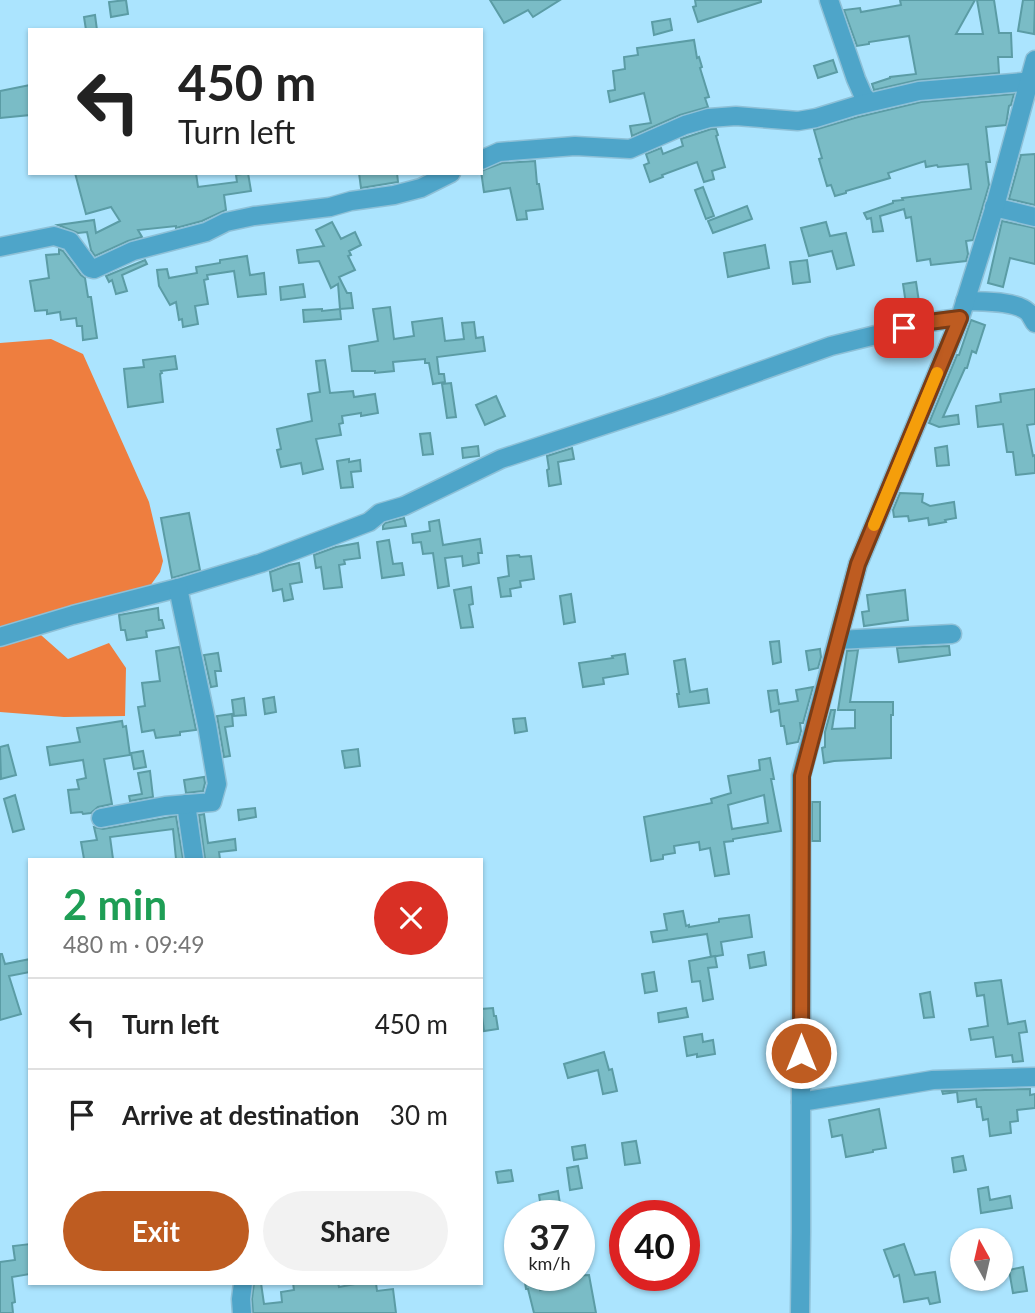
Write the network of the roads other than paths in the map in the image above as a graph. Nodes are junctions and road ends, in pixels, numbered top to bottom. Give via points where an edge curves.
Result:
1 (829, 0) edge
2 (1035, 60) edge
3 (1031, 81) edge
4 (869, 102) junction
5 (483, 159) edge
6 (447, 175) edge
7 (994, 207) junction
8 (1035, 217) edge
9 (0, 247) edge
10 (962, 310) junction
11 (1035, 323) edge
12 (178, 589) junction
13 (952, 635) dead end
14 (0, 637) edge
15 (838, 640) junction
16 (186, 804) junction
17 (101, 818) dead end
18 (194, 858) edge
19 (1035, 1077) edge
20 (801, 1102) junction
21 (243, 1285) edge
22 (242, 1313) edge
23 (800, 1313) edge

1 - 4 street via 856,79
2 - 3 street
3 - 4 street via 919,91
3 - 7 street
4 - 5 street via 798,121 709,118 630,149 575,146 499,152
6 - 9 street via 394,195 226,222 206,232 134,251 94,269 70,241 54,236
7 - 8 street
7 - 10 street
10 - 11 street via 994,303 1017,306
10 - 12 street via 831,346 501,459 369,522
10 - 15 street via 858,564
12 - 14 street
12 - 16 street via 217,784 212,802
13 - 15 street
15 - 20 street via 802,776
16 - 17 street
16 - 18 street
19 - 20 street via 933,1080
20 - 23 street
21 - 22 street

